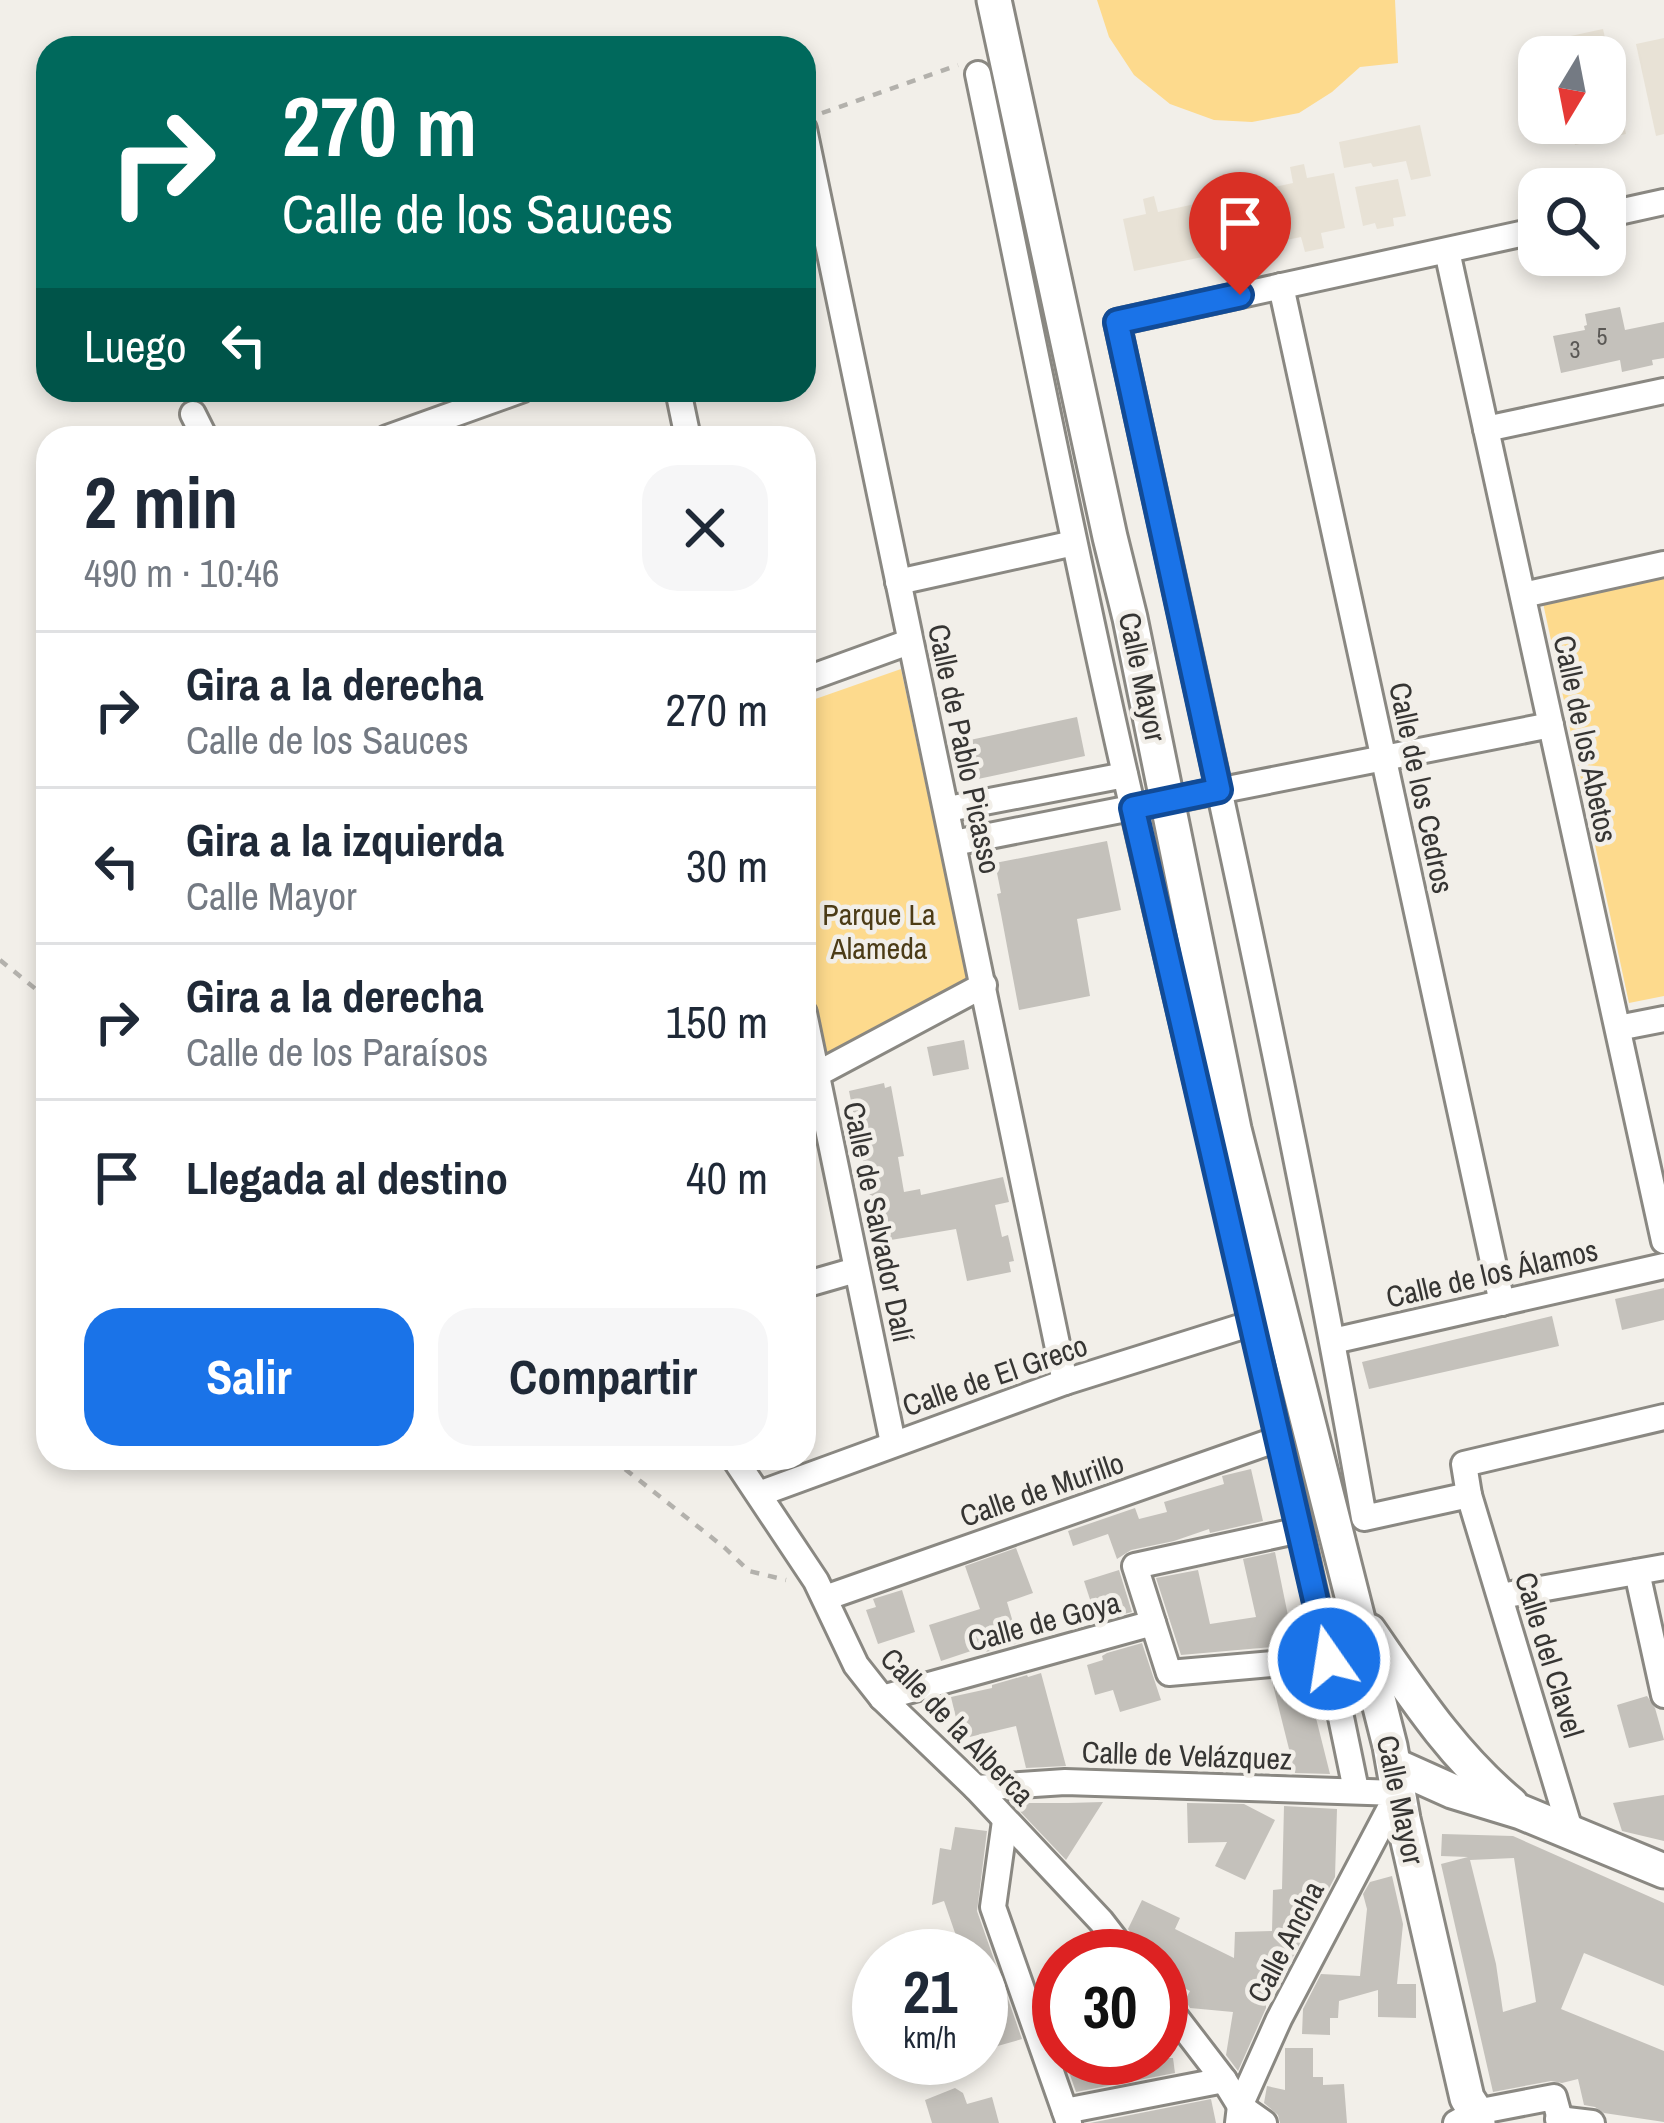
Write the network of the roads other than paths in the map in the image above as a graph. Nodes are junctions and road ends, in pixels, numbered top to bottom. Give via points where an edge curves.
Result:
1 (994, 0) edge
2 (978, 74) road end
3 (816, 187) edge
4 (1664, 202) edge
5 (1626, 210) edge
6 (1518, 235) edge
7 (1447, 250) junction
8 (1281, 286) junction
9 (1664, 391) edge
10 (488, 402) edge
11 (193, 415) dead end
12 (199, 426) edge
13 (420, 426) edge
14 (1486, 429) junction
15 (1074, 543) junction
16 (1664, 564) edge
17 (898, 582) junction
18 (1523, 595) junction
19 (909, 642) junction
20 (816, 676) edge
21 (1551, 724) junction
22 (1384, 758) junction
23 (1125, 775) junction
24 (1219, 790) junction
25 (1169, 801) junction
26 (1133, 808) junction
27 (948, 809) junction
28 (955, 843) junction
29 (983, 985) junction
30 (1664, 1019) edge
31 (1618, 1028) junction
32 (816, 1076) edge
33 (816, 1104) edge
34 (1664, 1241) edge
35 (1664, 1265) edge
36 (856, 1270) junction
37 (816, 1282) edge
38 (1502, 1304) junction
39 (1253, 1323) junction
40 (1333, 1341) junction
41 (1065, 1382) junction
42 (1664, 1418) edge
43 (1279, 1439) junction
44 (893, 1443) junction
45 (742, 1470) edge
46 (759, 1494) junction
47 (1469, 1495) junction
48 (1300, 1530) junction
49 (1664, 1567) edge
50 (1637, 1571) junction
51 (820, 1589) junction
52 (1502, 1596) junction
53 (1353, 1609) junction
54 (1153, 1623) junction
55 (1329, 1659) junction
56 (1664, 1696) edge
57 (881, 1699) junction
58 (1386, 1730) junction
59 (1472, 1770) junction
60 (976, 1787) junction
61 (1356, 1790) junction
62 (1398, 1792) junction
63 (1489, 1803) junction
64 (1522, 1812) junction
65 (1005, 1821) junction
66 (1570, 1832) junction
67 (1664, 1871) edge
68 (1107, 1929) edge
69 (1188, 2033) edge
70 (1224, 2080) junction
71 (1558, 2113) edge
72 (1239, 2115) edge
73 (1067, 2117) edge
74 (1470, 2119) edge
75 (1264, 2123) edge
76 (1592, 2123) edge

1 - 25 street, Calle Mayor
2 - 15 street, Calle Mayor
3 - 17 street, Calle de Pablo Picasso
4 - 5 street
6 - 7 street
7 - 8 street
7 - 14 street, Calle de los Abetos
8 - 22 street, Calle de los Cedros
8 - 24 street, Calle Mayor via 1117,322
9 - 14 street
10 - 13 street
11 - 12 street
14 - 18 street, Calle de los Abetos
15 - 17 street
15 - 23 street, Calle Mayor
16 - 18 street
17 - 19 street, Calle de Pablo Picasso
18 - 21 street, Calle de los Abetos
19 - 20 street
19 - 27 street, Calle de Pablo Picasso
21 - 22 street
21 - 31 street, Calle de los Abetos
22 - 24 street
22 - 38 street, Calle de los Cedros
23 - 26 street, Calle Mayor
23 - 27 street
24 - 25 street
24 - 40 street, Calle Mayor
25 - 26 street
25 - 53 street, Calle Mayor via 1234,1129
26 - 28 street
26 - 39 street, Calle Mayor
27 - 28 street, Calle de Pablo Picasso
28 - 29 street, Calle de Pablo Picasso
29 - 32 street
29 - 41 street, Calle de Pablo Picasso
30 - 31 street
31 - 34 street, Calle de los Abetos
33 - 36 street, Calle de Salvador Dalí
35 - 38 street, Calle de los Álamos
36 - 37 street
36 - 44 street, Calle de Salvador Dalí
38 - 40 street, Calle de los Álamos
39 - 41 street, Calle de El Greco
39 - 43 street, Calle Mayor
40 - 47 street, Calle Mayor via 1364,1518
41 - 44 street, Calle de El Greco
42 - 47 street via 1464,1464
43 - 48 street, Calle Mayor
43 - 51 street, Calle de Murillo
44 - 46 street, Calle de El Greco
45 - 46 street, Calle de la Alberca
46 - 51 street, Calle de la Alberca
47 - 52 street, Calle del Clavel
48 - 54 street via 1135,1566
48 - 55 street, Calle Mayor
49 - 50 street
50 - 52 street
50 - 56 street
51 - 57 street, Calle de la Alberca
52 - 66 street, Calle del Clavel
53 - 58 street, Calle Mayor
53 - 59 street
54 - 55 street via 1169,1673
54 - 57 street, Calle de Goya
55 - 61 street, Calle Mayor
57 - 60 street, Calle de la Alberca
58 - 59 street via 1442,1748
58 - 62 street, Calle Mayor
59 - 64 street
60 - 61 street, Calle de Velázquez
60 - 65 street, Calle de la Alberca
61 - 62 street, Calle de Velázquez
62 - 63 street via 1452,1791
62 - 63 street via 1420,1804
62 - 72 street, Calle Ancha via 1279,2019
62 - 74 street, Calle Mayor
63 - 64 street
64 - 66 street
65 - 68 street, Calle de la Alberca
65 - 73 street via 993,1907
66 - 67 street
69 - 70 street
70 - 72 street
70 - 73 street
71 - 74 street
71 - 76 street
72 - 75 street

